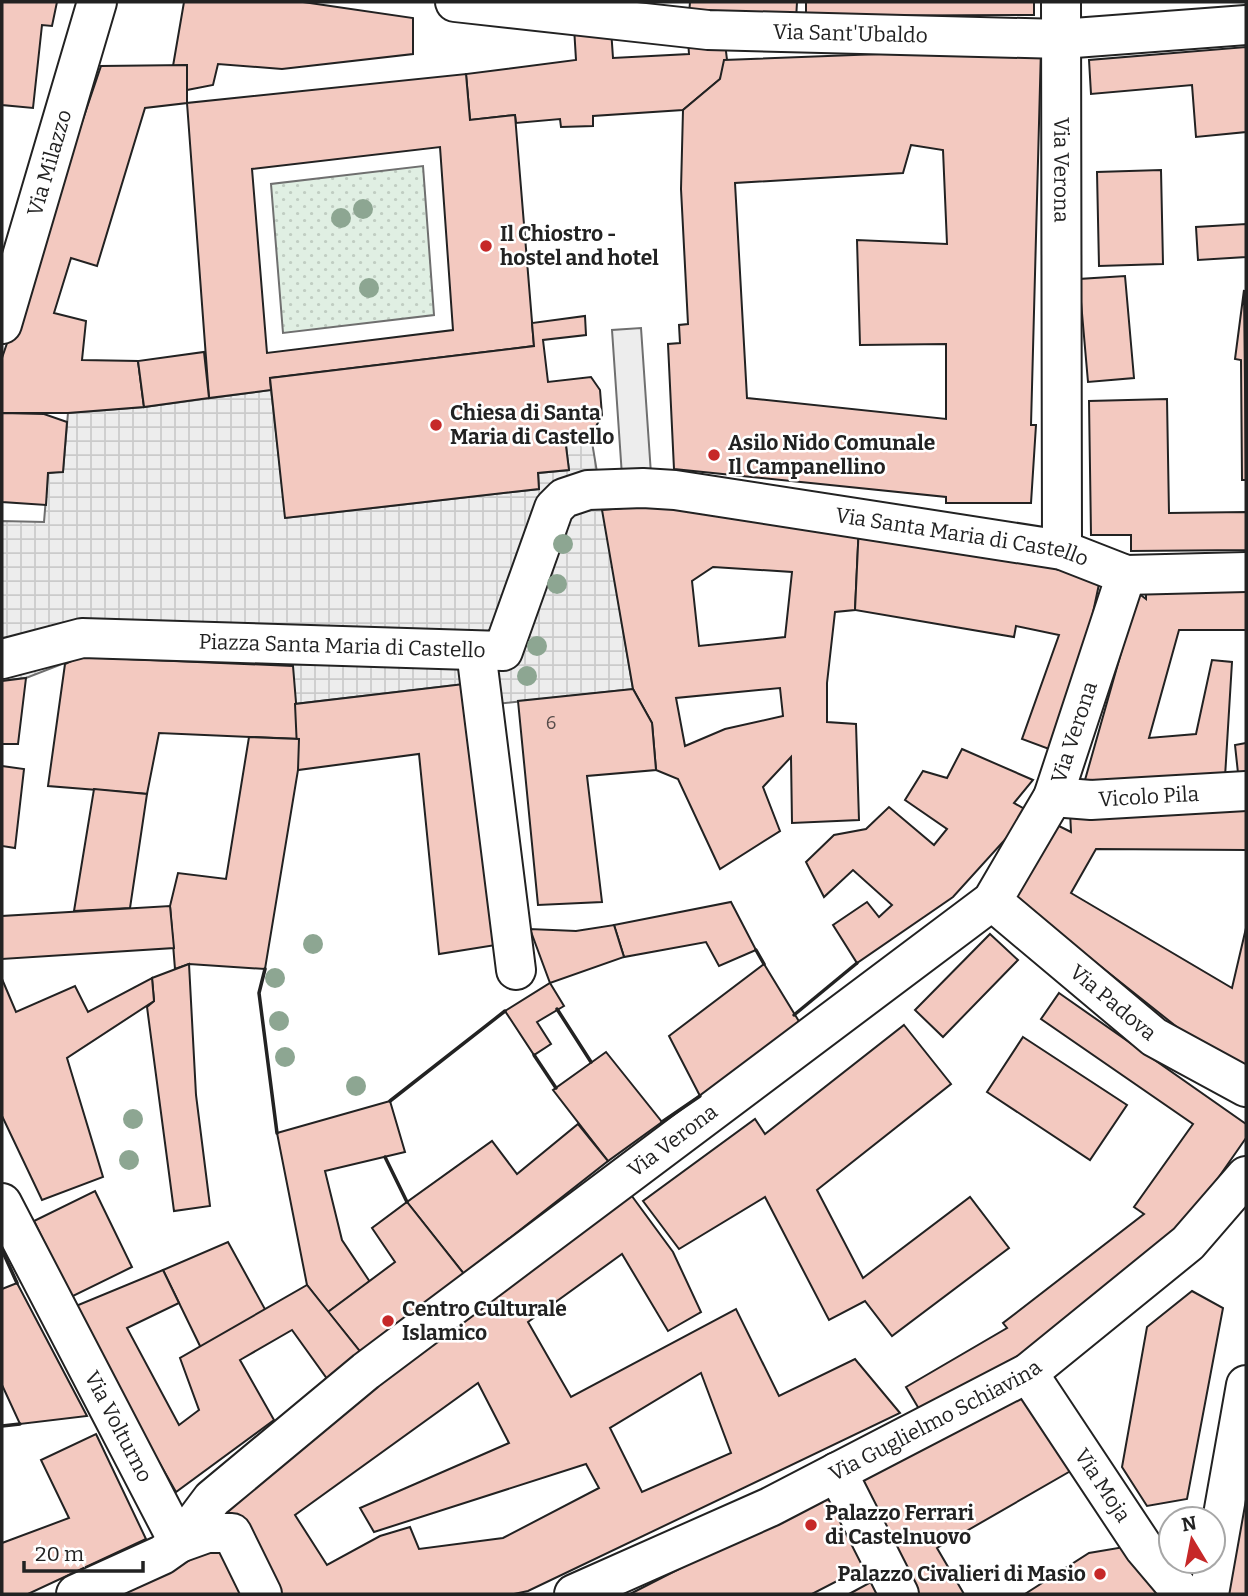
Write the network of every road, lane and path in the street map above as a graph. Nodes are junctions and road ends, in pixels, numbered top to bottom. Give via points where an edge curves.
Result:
1 (97, 2) edge
2 (455, 2) edge
3 (1061, 2) edge
4 (575, 8) edge
5 (1246, 25) edge
6 (1061, 39) junction
7 (2, 324) edge
8 (675, 490) joint
9 (1062, 550) junction
10 (1246, 572) edge
11 (1126, 575) junction
12 (476, 651) junction
13 (16, 655) edge
14 (1246, 791) edge
15 (1053, 797) junction
16 (992, 901) junction
17 (516, 970) dead end
18 (1246, 1087) edge
19 (1246, 1176) edge
20 (2, 1203) edge
21 (1028, 1373) junction
22 (1246, 1385) edge
23 (836, 1472) junction
24 (179, 1543) junction
25 (76, 1594) edge
26 (262, 1594) edge
27 (574, 1594) edge
28 (900, 1594) edge
29 (1183, 1594) edge
30 (1209, 1594) edge

1 - 7 street, Via Milazzo
2 - 4 street, Via Sant'Ubaldo
3 - 6 street, Via Verona
4 - 6 street, Via Sant'Ubaldo via 708,30
5 - 6 street, Via Sant'Ubaldo
6 - 9 street, Via Verona
8 - 9 street, Via Santa Maria di Castello
8 - 12 street, Piazza Santa Maria di Castello via 605,488 561,500 554,508 505,648
9 - 11 street, Via Santa Maria di Castello
10 - 11 street, Via Santa Maria di Castello
11 - 15 street, Via Verona
12 - 13 street, Piazza Santa Maria di Castello via 82,638
12 - 17 street
14 - 15 street, Vicolo Pila via 1091,800
15 - 16 street, Via Verona
16 - 18 street, Via Padova via 1154,1037
16 - 24 street, Via Verona via 366,1371 212,1499
19 - 21 street, Via Guglielmo Schiavina via 1188,1243
20 - 24 street, Via Volturno
21 - 23 street, Via Guglielmo Schiavina
21 - 29 street, Via Moja via 1144,1548
22 - 30 street
23 - 27 street, Via Guglielmo Schiavina via 682,1548
23 - 28 street
24 - 25 street, Via Verona
24 - 26 street via 208,1533 232,1533

